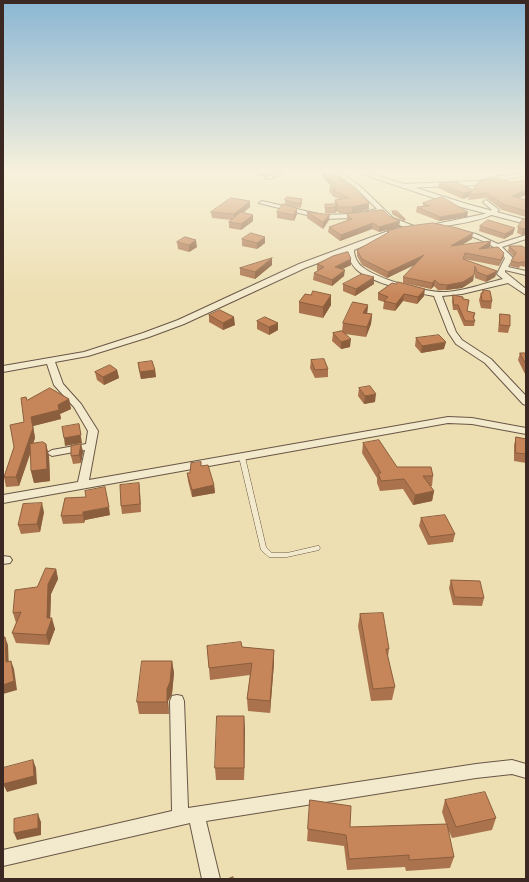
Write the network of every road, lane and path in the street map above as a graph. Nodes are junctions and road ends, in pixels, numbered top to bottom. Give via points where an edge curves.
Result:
1 (311, 214) edge
2 (362, 214) edge
3 (387, 214) edge
4 (491, 214) joint
5 (526, 222) edge
6 (435, 226) junction
7 (412, 227) junction
8 (526, 237) edge
9 (496, 246) junction
10 (350, 249) junction
11 (504, 268) junction
12 (526, 273) edge
13 (510, 280) junction
14 (526, 293) edge
15 (438, 295) junction
16 (50, 361) junction
17 (3, 369) edge
18 (526, 402) edge
19 (526, 430) edge
20 (91, 446) junction
21 (52, 453) dead end
22 (242, 457) junction
23 (83, 485) junction
24 (3, 499) edge
25 (317, 548) dead end
26 (178, 701) dead end
27 (526, 771) edge
28 (188, 816) junction
29 (3, 858) edge
30 (211, 879) edge

1 - 2 street via 323,217
3 - 7 street via 391,219
4 - 5 street
4 - 6 street
6 - 7 street
6 - 9 street via 452,228
7 - 10 street via 381,235
8 - 9 street
9 - 11 street via 509,258
10 - 15 street via 358,268 376,277
10 - 16 street via 302,266 181,322 85,354
11 - 12 street
11 - 13 street via 501,274
13 - 14 street
13 - 15 street
15 - 18 street via 452,332 459,342 488,361
16 - 17 street
16 - 20 street via 59,385 78,406 93,431
19 - 22 street via 472,421 448,420
20 - 21 street
20 - 23 street
22 - 23 street
22 - 25 lane via 263,548 272,555 287,555
23 - 24 street
26 - 28 street
27 - 28 street via 512,767
28 - 29 street
28 - 30 street

